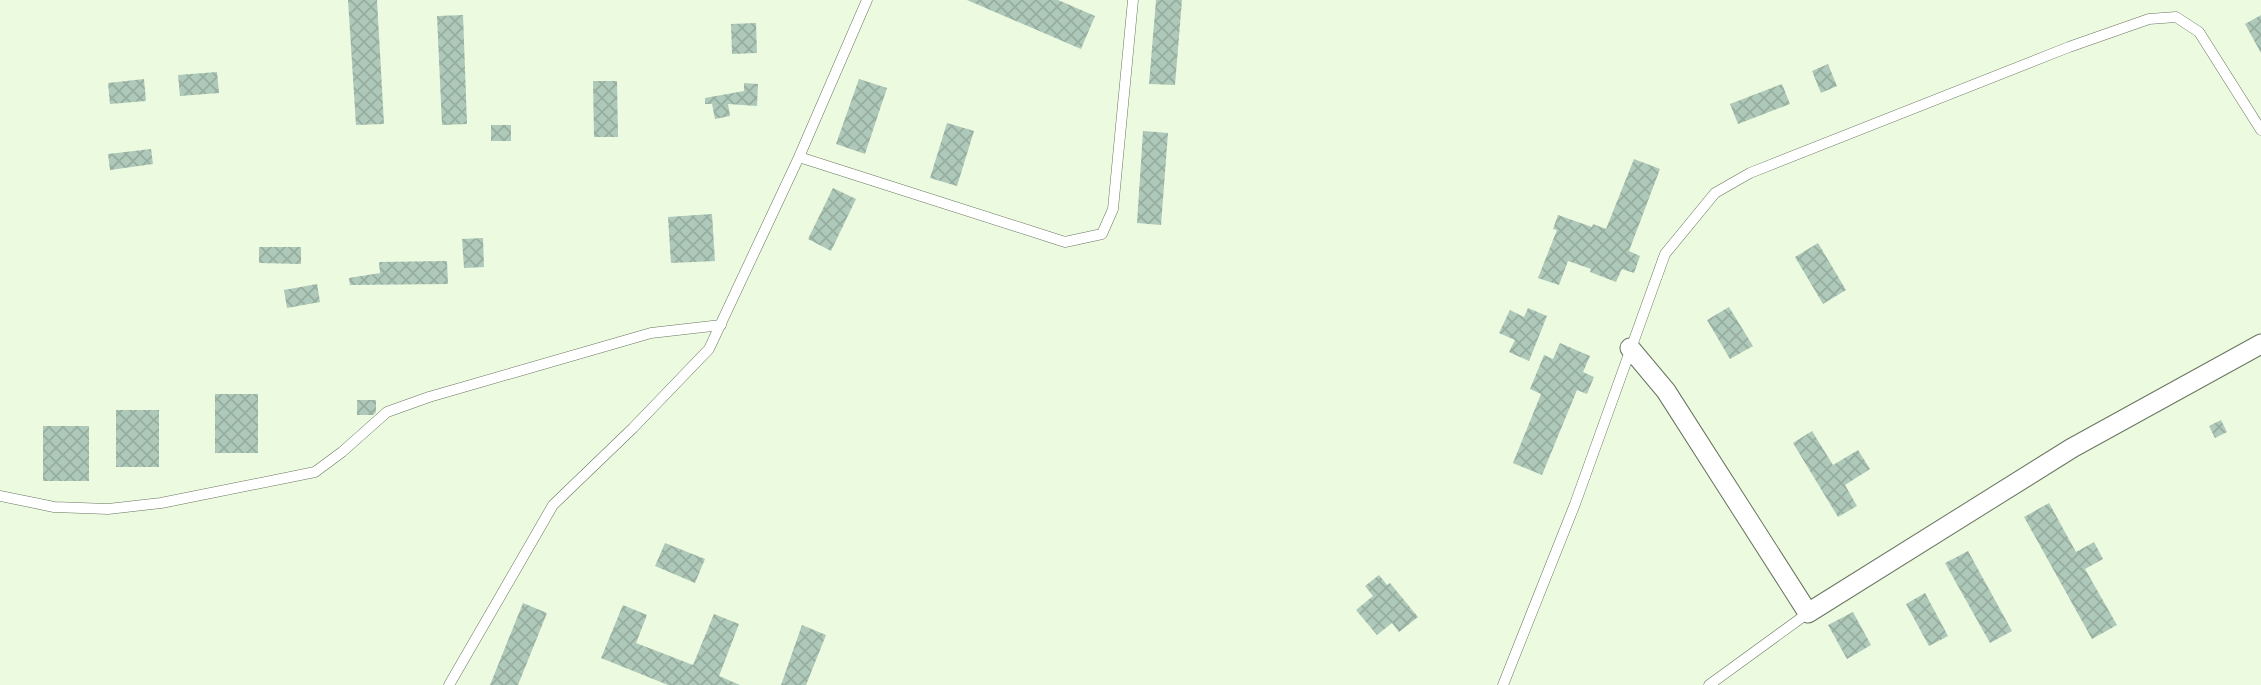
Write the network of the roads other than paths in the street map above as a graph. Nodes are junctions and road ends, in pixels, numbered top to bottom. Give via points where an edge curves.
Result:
1 (867, 0) edge
2 (1133, 0) edge
3 (2261, 130) edge
4 (799, 157) junction
5 (721, 325) junction
6 (2261, 344) edge
7 (1630, 348) junction
8 (0, 496) edge
9 (1808, 613) junction
10 (449, 685) edge
11 (1503, 685) edge
12 (1709, 685) edge

1 - 4 lane
2 - 4 lane via 1113,209 1102,234 1065,242
3 - 7 lane via 2199,32 2176,17 2126,26 1750,173 1715,192 1665,254
4 - 5 lane
5 - 8 lane via 651,333 387,412 315,472 108,509 54,507
5 - 10 lane via 709,349 553,505
6 - 9 street via 2072,448
7 - 9 street via 1666,391
7 - 11 lane via 1575,504
9 - 12 lane

